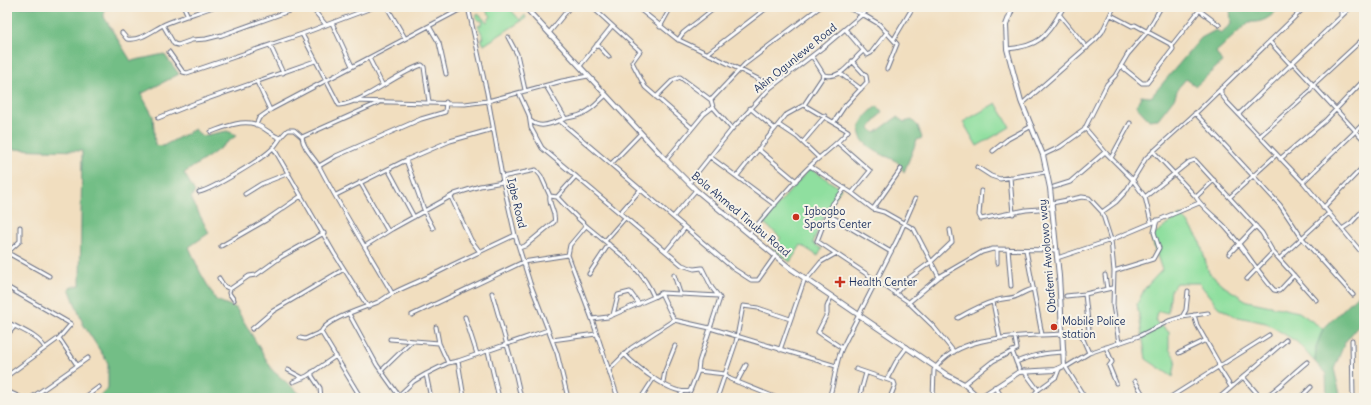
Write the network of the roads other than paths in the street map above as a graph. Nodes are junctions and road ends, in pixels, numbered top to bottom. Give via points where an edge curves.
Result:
1 (184, 7) edge
2 (213, 7) edge
3 (300, 7) edge
4 (311, 7) edge
5 (374, 7) edge
6 (388, 7) edge
7 (465, 7) edge
8 (468, 7) edge
9 (525, 7) edge
10 (570, 7) edge
11 (592, 7) edge
12 (637, 7) edge
13 (671, 7) edge
14 (705, 7) edge
15 (716, 7) edge
16 (768, 7) edge
17 (820, 7) edge
18 (845, 7) edge
19 (871, 7) edge
20 (913, 7) edge
21 (1012, 7) edge
22 (1064, 7) edge
23 (1114, 7) edge
24 (1161, 7) edge
25 (1305, 7) edge
26 (1338, 7) edge
27 (1351, 7) edge
28 (1200, 9) edge
29 (709, 12) junction
30 (862, 14) junction
31 (1059, 14) junction
32 (1111, 14) junction
33 (188, 16) junction
34 (1341, 16) junction
35 (332, 23) junction
36 (163, 25) junction
37 (326, 25) junction
38 (1219, 25) dead end
39 (429, 26) junction
40 (612, 26) junction
41 (660, 27) junction
42 (845, 29) junction
43 (887, 32) junction
44 (1147, 32) junction
45 (122, 33) dead end
46 (302, 34) junction
47 (549, 34) junction
48 (508, 37) dead end
49 (405, 38) junction
50 (1364, 38) edge
51 (894, 39) junction
52 (678, 40) junction
53 (1270, 42) junction
54 (597, 44) junction
55 (270, 45) junction
56 (1172, 45) junction
57 (1087, 48) junction
58 (1007, 49) junction
59 (863, 50) junction
60 (169, 52) dead end
61 (708, 53) junction
62 (812, 56) junction
63 (609, 57) dead end
64 (369, 58) junction
65 (315, 61) junction
66 (852, 61) junction
67 (1292, 64) junction
68 (352, 66) junction
69 (580, 66) junction
70 (1121, 66) junction
71 (887, 69) dead end
72 (739, 70) junction
73 (283, 73) junction
74 (446, 74) dead end
75 (841, 74) junction
76 (824, 75) junction
77 (588, 76) junction
78 (1364, 80) edge
79 (326, 81) junction
80 (257, 82) junction
81 (382, 84) junction
82 (1313, 84) junction
83 (546, 86) junction
84 (770, 88) junction
85 (1221, 88) junction
86 (861, 89) junction
87 (525, 90) junction
88 (519, 93) junction
89 (606, 95) junction
90 (656, 97) junction
91 (354, 100) junction
92 (711, 100) junction
93 (488, 101) junction
94 (379, 102) junction
95 (429, 102) junction
96 (446, 102) junction
97 (1022, 104) junction
98 (804, 105) junction
99 (713, 107) junction
100 (750, 108) junction
101 (1334, 109) junction
102 (270, 110) junction
103 (1240, 113) junction
104 (1195, 114) junction
105 (825, 116) junction
106 (158, 118) dead end
107 (565, 118) junction
108 (531, 121) junction
109 (560, 121) junction
110 (834, 122) junction
111 (1130, 123) dead end
112 (1364, 123) edge
113 (565, 124) junction
114 (256, 125) junction
115 (779, 125) junction
116 (1032, 126) junction
117 (692, 128) junction
118 (732, 128) junction
119 (1085, 128) junction
120 (493, 129) junction
121 (775, 129) junction
122 (211, 132) dead end
123 (1355, 132) junction
124 (641, 133) junction
125 (1260, 136) junction
126 (302, 137) junction
127 (280, 138) junction
128 (1364, 140) edge
129 (803, 142) junction
130 (838, 143) junction
131 (273, 147) junction
132 (758, 149) junction
133 (993, 151) dead end
134 (1153, 151) junction
135 (1105, 152) junction
136 (1043, 155) junction
137 (1276, 155) junction
138 (709, 156) junction
139 (819, 158) junction
140 (1111, 158) junction
141 (1280, 158) junction
142 (406, 160) junction
143 (666, 160) junction
144 (611, 164) junction
145 (319, 166) junction
146 (810, 166) junction
147 (1364, 166) edge
148 (977, 167) dead end
149 (388, 169) junction
150 (901, 169) dead end
151 (1046, 172) junction
152 (289, 173) junction
153 (1174, 174) junction
154 (576, 176) junction
155 (737, 176) junction
156 (1253, 176) junction
157 (502, 177) junction
158 (1010, 177) junction
159 (1132, 179) junction
160 (796, 180) junction
161 (1214, 180) junction
162 (360, 182) junction
163 (503, 182) junction
164 (1302, 182) junction
165 (689, 184) junction
166 (1054, 187) dead end
167 (845, 188) junction
168 (641, 189) junction
169 (696, 190) junction
170 (981, 191) dead end
171 (199, 192) dead end
172 (852, 193) junction
173 (245, 194) dead end
174 (336, 194) junction
175 (301, 196) junction
176 (550, 196) junction
177 (451, 197) junction
178 (1145, 197) junction
179 (1196, 197) junction
180 (1230, 197) junction
181 (557, 198) junction
182 (915, 199) dead end
183 (1052, 203) junction
184 (1199, 203) junction
185 (775, 205) junction
186 (1052, 208) junction
187 (1323, 208) junction
188 (873, 209) junction
189 (1364, 209) edge
190 (425, 210) junction
191 (1102, 212) junction
192 (620, 213) junction
193 (1329, 213) junction
194 (827, 214) junction
195 (1013, 214) junction
196 (414, 217) junction
197 (673, 217) junction
198 (625, 218) junction
199 (1157, 220) junction
200 (1151, 222) junction
201 (904, 223) junction
202 (586, 226) junction
203 (1256, 226) junction
204 (20, 227) dead end
205 (433, 228) dead end
206 (686, 228) junction
207 (1342, 229) junction
208 (950, 230) dead end
209 (388, 231) junction
210 (324, 233) junction
211 (749, 234) junction
212 (515, 235) junction
213 (1302, 238) junction
214 (1111, 240) junction
215 (605, 241) junction
216 (1238, 243) junction
217 (609, 244) junction
218 (221, 246) dead end
219 (365, 246) junction
220 (519, 248) junction
221 (997, 249) junction
222 (1008, 249) junction
223 (1364, 249) edge
224 (1026, 250) junction
225 (1056, 250) junction
226 (666, 251) junction
227 (480, 252) junction
228 (891, 252) junction
229 (1273, 252) junction
230 (7, 253) edge
231 (835, 254) junction
232 (1229, 254) dead end
233 (568, 255) junction
234 (775, 256) junction
235 (1057, 258) junction
236 (1280, 258) junction
237 (932, 261) junction
238 (523, 262) junction
239 (997, 263) dead end
240 (1257, 268) junction
241 (344, 269) junction
242 (1114, 271) junction
243 (589, 274) dead end
244 (674, 275) dead end
245 (1105, 275) dead end
246 (1294, 275) junction
247 (49, 276) dead end
248 (219, 278) dead end
249 (940, 278) junction
250 (806, 279) junction
251 (1247, 279) dead end
252 (876, 281) junction
253 (1011, 286) dead end
254 (7, 287) edge
255 (1112, 288) junction
256 (230, 289) junction
257 (1034, 289) junction
258 (1107, 289) junction
259 (1188, 291) dead end
260 (392, 293) junction
261 (492, 293) dead end
262 (661, 293) junction
263 (680, 293) junction
264 (895, 294) junction
265 (1085, 294) junction
266 (1353, 295) dead end
267 (719, 296) junction
268 (1066, 296) dead end
269 (654, 297) junction
270 (832, 297) junction
271 (234, 300) dead end
272 (1316, 300) dead end
273 (993, 302) junction
274 (908, 303) junction
275 (639, 304) junction
276 (368, 306) junction
277 (1208, 313) dead end
278 (349, 314) junction
279 (412, 315) dead end
280 (613, 315) junction
281 (1194, 315) junction
282 (860, 316) junction
283 (465, 317) dead end
284 (1182, 317) junction
285 (958, 318) dead end
286 (592, 319) junction
287 (790, 319) junction
288 (674, 320) junction
289 (7, 322) edge
290 (14, 327) junction
291 (436, 327) dead end
292 (710, 328) junction
293 (252, 329) dead end
294 (548, 330) junction
295 (321, 332) junction
296 (596, 334) junction
297 (1062, 334) junction
298 (7, 335) edge
299 (1042, 335) junction
300 (1269, 335) dead end
301 (736, 336) junction
302 (60, 338) junction
303 (300, 338) dead end
304 (1000, 338) junction
305 (1016, 338) junction
306 (390, 339) dead end
307 (552, 340) junction
308 (1206, 340) junction
309 (1286, 340) dead end
310 (1352, 340) dead end
311 (412, 341) junction
312 (439, 343) junction
313 (1118, 343) junction
314 (507, 344) junction
315 (675, 346) dead end
316 (907, 347) junction
317 (1106, 347) junction
318 (45, 348) junction
319 (842, 348) junction
320 (780, 350) junction
321 (488, 351) junction
322 (954, 352) junction
323 (1012, 352) junction
324 (1064, 352) junction
325 (1179, 353) dead end
326 (477, 354) junction
327 (624, 354) junction
328 (1089, 354) junction
329 (336, 356) junction
330 (88, 358) dead end
331 (458, 361) junction
332 (1016, 362) junction
333 (1307, 362) dead end
334 (448, 363) junction
335 (77, 365) junction
336 (746, 365) dead end
337 (836, 366) junction
338 (1065, 366) junction
339 (937, 367) junction
340 (610, 368) junction
341 (1219, 368) junction
342 (856, 369) dead end
343 (1059, 369) junction
344 (288, 370) dead end
345 (382, 371) junction
346 (312, 372) junction
347 (698, 372) junction
348 (1022, 372) junction
349 (866, 373) junction
350 (426, 374) junction
351 (726, 374) junction
352 (7, 376) edge
353 (1243, 377) junction
354 (303, 378) junction
355 (654, 378) junction
356 (887, 379) junction
357 (1136, 381) dead end
358 (293, 382) dead end
359 (663, 382) junction
360 (737, 382) junction
361 (1116, 383) dead end
362 (964, 384) junction
363 (99, 387) dead end
364 (995, 387) junction
365 (1231, 387) junction
366 (1311, 387) dead end
367 (1038, 390) junction
368 (7, 391) edge
369 (683, 392) junction
370 (1082, 394) junction
371 (398, 397) edge
372 (618, 397) edge
373 (980, 397) edge
374 (22, 398) edge
375 (30, 398) edge
376 (84, 398) edge
377 (321, 398) edge
378 (361, 398) edge
379 (431, 398) edge
380 (464, 398) edge
381 (499, 398) edge
382 (521, 398) edge
383 (568, 398) edge
384 (600, 398) edge
385 (641, 398) edge
386 (678, 398) edge
387 (717, 398) edge
388 (777, 398) edge
389 (829, 398) edge
390 (858, 398) edge
391 (890, 398) edge
392 (933, 398) edge
393 (1002, 398) edge
394 (1031, 398) edge
395 (1080, 398) edge
396 (1085, 398) edge
397 (1145, 398) edge
398 (1169, 398) edge
399 (1219, 398) edge
400 (1261, 398) edge
401 (1264, 398) edge
402 (1300, 398) edge
403 (1353, 398) edge

1 - 33 street
2 - 33 street
3 - 36 street via 222,35 192,40 178,46 174,44
4 - 37 street
5 - 35 street
6 - 49 street
7 - 39 street
8 - 93 street, Igbe Road
9 - 47 main road, Bola Ahmed Tinubu Road
10 - 47 street
11 - 40 street
12 - 41 street
13 - 41 street
14 - 29 street
15 - 29 street
16 - 61 street
17 - 72 street
18 - 30 street
19 - 30 street, Akin Ogunlewe Road
20 - 51 street
21 - 58 main road, Obafemi Awolowo way via 1006,25
22 - 31 street
23 - 32 street
24 - 44 street
25 - 53 street
26 - 34 street via 1342,12
27 - 34 street
28 - 38 street
28 - 56 street
29 - 52 street
30 - 42 street, Akin Ogunlewe Road
30 - 43 street
31 - 57 street
31 - 58 street via 1050,31 1034,44
32 - 44 street
32 - 57 street via 1102,32
33 - 36 street
34 - 67 street
35 - 37 street
35 - 68 street
36 - 45 street via 153,32 131,39 127,39
37 - 46 street
39 - 49 street
39 - 74 street via 439,43
40 - 54 street
40 - 90 street via 640,51 632,62 645,87
41 - 52 street
42 - 59 street
42 - 62 street, Akin Ogunlewe Road
43 - 51 street
43 - 59 street via 871,53 867,55
44 - 56 street
44 - 70 street
46 - 55 street
46 - 65 street
47 - 69 main road, Bola Ahmed Tinubu Road
48 - 87 street via 518,54
49 - 64 street
50 - 82 street
51 - 71 street via 897,47
52 - 61 street
53 - 67 street
53 - 85 street
54 - 63 street
54 - 69 street
55 - 60 street via 187,73 183,72
55 - 73 street
56 - 70 street via 1173,49 1145,83
57 - 97 street
58 - 97 main road, Obafemi Awolowo way
59 - 66 street
61 - 72 street
62 - 76 street
62 - 84 street, Akin Ogunlewe Road
64 - 68 street
64 - 81 street
65 - 73 street
65 - 79 street
66 - 75 street
66 - 86 street via 866,76 867,82
67 - 82 street
67 - 103 street
68 - 79 street
69 - 77 main road, Bola Ahmed Tinubu Road
70 - 119 street via 1107,84
72 - 84 street via 762,81
72 - 92 street
73 - 80 street
75 - 76 street via 832,77
75 - 86 street
76 - 98 street
77 - 83 street
77 - 89 main road, Bola Ahmed Tinubu Road
78 - 101 street
79 - 91 street via 339,105
79 - 102 street
80 - 102 street
80 - 106 street
81 - 91 street
81 - 95 street via 422,65
82 - 101 street
82 - 125 street via 1310,91
83 - 87 street
83 - 107 street
84 - 100 street, Akin Ogunlewe Road
85 - 103 street via 1221,94
85 - 104 street
86 - 110 street
87 - 88 street
88 - 93 street
88 - 108 street
89 - 107 street via 583,114
89 - 124 main road, Bola Ahmed Tinubu Road
90 - 92 street via 678,77
90 - 117 street
91 - 94 street
92 - 99 street
93 - 96 street via 465,104
93 - 120 street, Igbe Road
94 - 95 street
94 - 126 street
95 - 96 street
96 - 145 street via 445,112 421,119
97 - 116 main road, Obafemi Awolowo way
98 - 105 street
98 - 115 street via 791,111
99 - 117 street via 707,109
99 - 118 street
100 - 118 street, Akin Ogunlewe Road
100 - 121 street
101 - 123 street
101 - 141 street via 1325,121
102 - 114 street via 259,118
103 - 125 street
104 - 134 street
104 - 156 street
105 - 110 street
105 - 129 street
107 - 109 street
107 - 113 street
108 - 109 street via 551,125
108 - 154 street via 531,128 542,148
109 - 113 street
110 - 130 street via 848,131
111 - 140 street
112 - 123 street
113 - 144 street
114 - 122 street via 243,122
114 - 127 street
115 - 121 street
115 - 129 street
116 - 133 street via 1008,139
116 - 136 main road, Obafemi Awolowo way
117 - 143 street
118 - 138 street, Akin Ogunlewe Road
119 - 135 street
119 - 136 street via 1065,144
120 - 142 street via 450,141
120 - 157 street, Igbe Road
121 - 132 street
123 - 128 street
123 - 164 street
124 - 143 main road, Bola Ahmed Tinubu Road
124 - 144 street
125 - 137 street
126 - 127 street via 291,129
126 - 145 street
127 - 131 street
129 - 139 street
130 - 139 street
130 - 172 street via 870,171
131 - 152 street
131 - 171 street via 244,168
132 - 155 street
132 - 160 street
134 - 153 street
134 - 159 street
135 - 140 street
135 - 166 street via 1070,182
136 - 151 main road, Obafemi Awolowo way
137 - 141 street
137 - 156 street
138 - 155 street
138 - 165 street, Akin Ogunlewe Road
139 - 146 street
140 - 159 street
141 - 164 street
142 - 149 street
142 - 190 street
143 - 165 main road, Bola Ahmed Tinubu Road
144 - 168 street
145 - 174 street
146 - 160 street
146 - 167 street
147 - 187 street
148 - 158 street via 991,176
149 - 162 street
149 - 196 street
150 - 188 street
151 - 158 street
151 - 183 main road, Obafemi Awolowo way
152 - 173 street via 261,184
152 - 175 street
153 - 161 street via 1193,160
153 - 178 street
153 - 179 street
154 - 181 street
154 - 192 street
155 - 185 street
156 - 180 street
156 - 213 street via 1280,205
157 - 163 street, Igbe Road
157 - 176 street via 535,169
158 - 195 street
159 - 178 street
159 - 191 street via 1116,202
160 - 185 street
161 - 179 street
161 - 180 street
162 - 174 street
162 - 209 street
163 - 177 street via 480,186
163 - 212 street, Igbe Road
164 - 187 street
165 - 169 main road, Bola Ahmed Tinubu Road
167 - 172 street
167 - 194 street
168 - 192 street
168 - 197 street
169 - 197 street
169 - 211 main road, Bola Ahmed Tinubu Road
170 - 195 street via 980,218
172 - 188 street
174 - 219 street
175 - 210 street
175 - 218 street
176 - 181 street
176 - 220 street via 549,203 554,212 554,222
177 - 190 street
177 - 227 street via 471,240
178 - 200 street
179 - 184 street
180 - 203 street
181 - 202 street
182 - 201 street
183 - 186 main road, Obafemi Awolowo way
183 - 191 street via 1089,198
184 - 199 street
184 - 216 street via 1211,212
185 - 211 street
186 - 195 street
186 - 225 main road, Obafemi Awolowo way
187 - 193 street
188 - 201 street
189 - 207 street
190 - 196 street
190 - 205 street
191 - 214 street
192 - 198 street
193 - 207 street
193 - 213 street
194 - 228 street
194 - 231 street via 816,240
196 - 209 street
197 - 206 street
198 - 215 street
198 - 226 street
199 - 200 street
199 - 242 street via 1154,232 1159,248 1153,259
200 - 214 street
201 - 228 street
201 - 237 street via 916,230
202 - 215 street
202 - 233 street via 570,245
203 - 216 street
203 - 229 street
204 - 230 street via 20,241
206 - 226 street
206 - 234 street via 734,269 754,281 760,279
207 - 223 street via 1360,252
208 - 237 street via 952,242
209 - 219 street
210 - 241 street
210 - 256 street
211 - 234 main road, Bola Ahmed Tinubu Road
212 - 220 street, Igbe Road
212 - 227 street
213 - 236 street
213 - 266 street
214 - 235 street
214 - 242 street
215 - 217 street
216 - 232 street
216 - 240 street
217 - 243 street
217 - 269 street via 626,256 639,270
219 - 260 street
220 - 238 street, Igbe Road
221 - 222 street
221 - 239 street
221 - 249 street via 982,252
222 - 224 street
222 - 253 street
224 - 225 street
224 - 257 street
225 - 235 main road, Obafemi Awolowo way
226 - 267 street via 682,265 694,269 702,268
227 - 260 street
228 - 252 street
229 - 236 street
229 - 240 street
230 - 247 street
231 - 250 street via 821,262
231 - 252 street
233 - 238 street
233 - 286 street
234 - 250 main road, Bola Ahmed Tinubu Road
235 - 297 main road, Obafemi Awolowo way
236 - 246 street
237 - 249 street
237 - 264 street via 909,278
238 - 279 street
238 - 294 street, Igbe Road
240 - 246 street via 1276,292
240 - 251 street
241 - 276 street
241 - 293 street via 273,311
242 - 255 street
244 - 263 street
245 - 258 street
246 - 272 street
248 - 256 street via 224,286
249 - 274 street
250 - 270 main road, Bola Ahmed Tinubu Road
250 - 287 street
252 - 264 street
252 - 282 street
254 - 302 street via 70,321 71,325
255 - 258 street
255 - 313 street
256 - 271 street via 229,293
257 - 273 street
257 - 299 street
258 - 265 street
259 - 284 street via 1186,312
260 - 276 street
261 - 314 street
262 - 263 street
262 - 269 street
262 - 288 street
263 - 267 street
264 - 274 street
265 - 268 street
265 - 328 street via 1089,331 1082,337
267 - 292 street via 720,300
269 - 275 street
270 - 282 main road, Bola Ahmed Tinubu Road
270 - 319 street via 818,332
273 - 285 street
273 - 304 street
274 - 322 street via 933,326
275 - 280 street
275 - 280 street via 630,292 618,295
276 - 278 street
277 - 281 street
278 - 295 street via 335,320
278 - 345 street
280 - 286 street
281 - 284 street
281 - 308 street
282 - 316 main road, Bola Ahmed Tinubu Road
282 - 319 street
283 - 326 street
284 - 313 street
286 - 296 street
287 - 301 street via 744,306
287 - 320 street
288 - 292 street
288 - 327 street
289 - 290 street
290 - 298 street
290 - 318 street via 32,336
291 - 312 street
292 - 301 street
292 - 347 street
294 - 307 street, Igbe Road
294 - 314 street
295 - 303 street via 305,339
295 - 329 street
296 - 307 street
296 - 340 street
297 - 299 street
297 - 324 main road, Obafemi Awolowo way
299 - 305 street
300 - 341 street
301 - 320 street
301 - 351 street
302 - 318 street
302 - 335 street
304 - 305 street
304 - 322 street via 971,344
305 - 323 street via 1017,348
306 - 311 street
307 - 383 street, Igbe Road
308 - 325 street
308 - 341 street
309 - 353 street
310 - 403 street
311 - 312 street
311 - 345 street
312 - 334 street
313 - 317 street
314 - 321 street
314 - 382 street
315 - 359 street
316 - 339 main road, Bola Ahmed Tinubu Road
316 - 356 street
317 - 328 street
317 - 361 street via 1112,362 1109,366
318 - 352 street
319 - 337 street
320 - 337 street
321 - 326 street
321 - 381 street
322 - 339 street
323 - 332 street
323 - 362 street via 990,363
324 - 332 street via 1028,356
324 - 338 main road, Obafemi Awolowo way
326 - 331 street
327 - 340 street
327 - 355 street
328 - 338 street
329 - 346 street
329 - 378 street
330 - 335 street
331 - 334 street
331 - 380 street
332 - 348 street
333 - 401 street via 1280,384 1275,392
334 - 350 street
335 - 375 street
336 - 360 street
337 - 389 street
338 - 343 main road
338 - 370 street
339 - 362 main road, Bola Ahmed Tinubu Road
339 - 392 street via 933,375
340 - 372 street
341 - 365 street
341 - 398 street
342 - 349 street
343 - 348 main road
343 - 367 street via 1056,377
344 - 354 street
345 - 371 street
346 - 354 street
346 - 377 street via 320,388
347 - 351 street
347 - 369 street via 692,390
348 - 364 main road
348 - 367 street
349 - 356 street
349 - 390 street
350 - 371 street via 414,381
350 - 379 street
351 - 360 street
351 - 387 street
353 - 365 street
353 - 400 street
354 - 358 street
355 - 359 street
355 - 385 street
356 - 391 street via 895,384
357 - 397 street
359 - 369 street
360 - 388 street
362 - 373 main road, Bola Ahmed Tinubu Road
363 - 376 street
364 - 373 main road
364 - 393 main road
365 - 399 street
366 - 402 street
367 - 394 street
368 - 374 street
369 - 386 street
370 - 395 street
370 - 396 street
372 - 384 street

